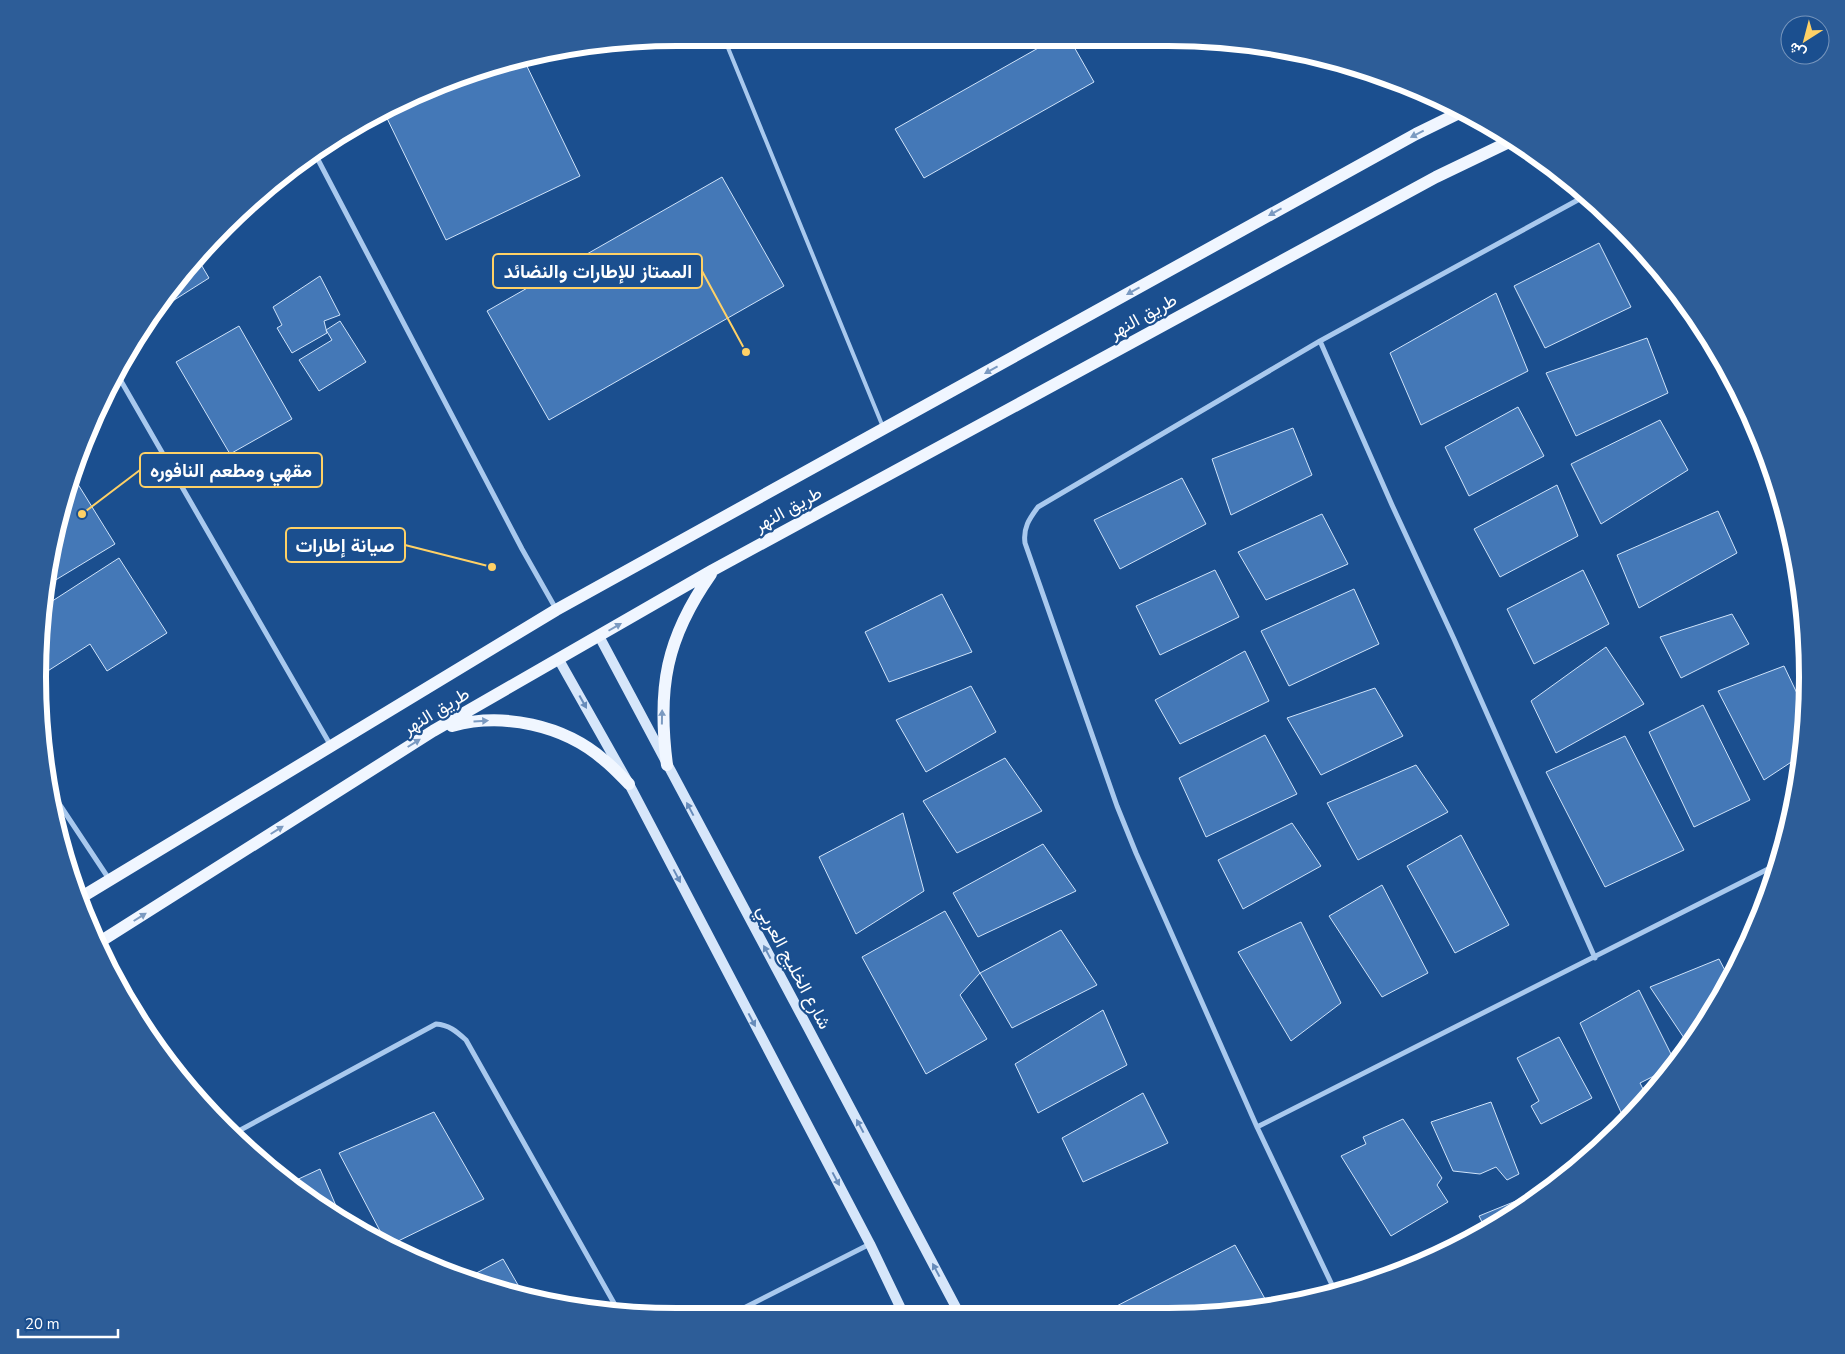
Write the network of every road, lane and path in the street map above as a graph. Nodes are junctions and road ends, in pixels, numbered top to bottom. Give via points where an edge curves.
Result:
1 (727, 46) edge
2 (1455, 115) edge
3 (1504, 144) edge
4 (318, 159) edge
5 (1579, 199) edge
6 (1320, 341) junction
7 (121, 380) edge
8 (884, 429) junction
9 (713, 570) junction
10 (556, 610) junction
11 (598, 636) junction
12 (559, 660) junction
13 (433, 731) junction
14 (331, 746) junction
15 (667, 765) junction
16 (629, 784) junction
17 (59, 803) edge
18 (1768, 869) edge
19 (110, 880) junction
20 (85, 895) edge
21 (104, 939) edge
22 (1595, 958) junction
23 (1257, 1127) junction
24 (239, 1131) edge
25 (870, 1244) junction
26 (1332, 1286) edge
27 (614, 1304) edge
28 (744, 1308) edge
29 (901, 1308) edge
30 (956, 1308) edge

1 - 8 lane
2 -> 8 main road, طريق النهر
3 - 9 main road, طريق النهر via 1436,176
4 - 10 street
5 - 6 street
6 - 22 street
6 - 23 street via 1038,507 1024,532 1124,825
7 - 14 street
8 - 10 main road, طريق النهر
11 -> 9 main road, طريق النهر
15 -> 9 main road via 662,731 668,662 690,606
10 - 14 main road, طريق النهر
11 - 12 main road, طريق النهر
11 - 15 main road, شارع الخليج العربي
12 - 13 main road, طريق النهر
12 -> 16 main road
13 -> 16 main road via 468,722 504,720 539,726 573,739 604,759
21 -> 13 main road, طريق النهر
14 - 19 main road, طريق النهر
30 -> 15 main road, شارع الخليج العربي
16 -> 25 main road
17 - 19 street
18 - 22 street
19 - 20 main road, طريق النهر
22 - 23 street
23 - 26 street
24 - 27 street via 436,1024 445,1025 466,1040
25 - 28 street
25 - 29 main road

